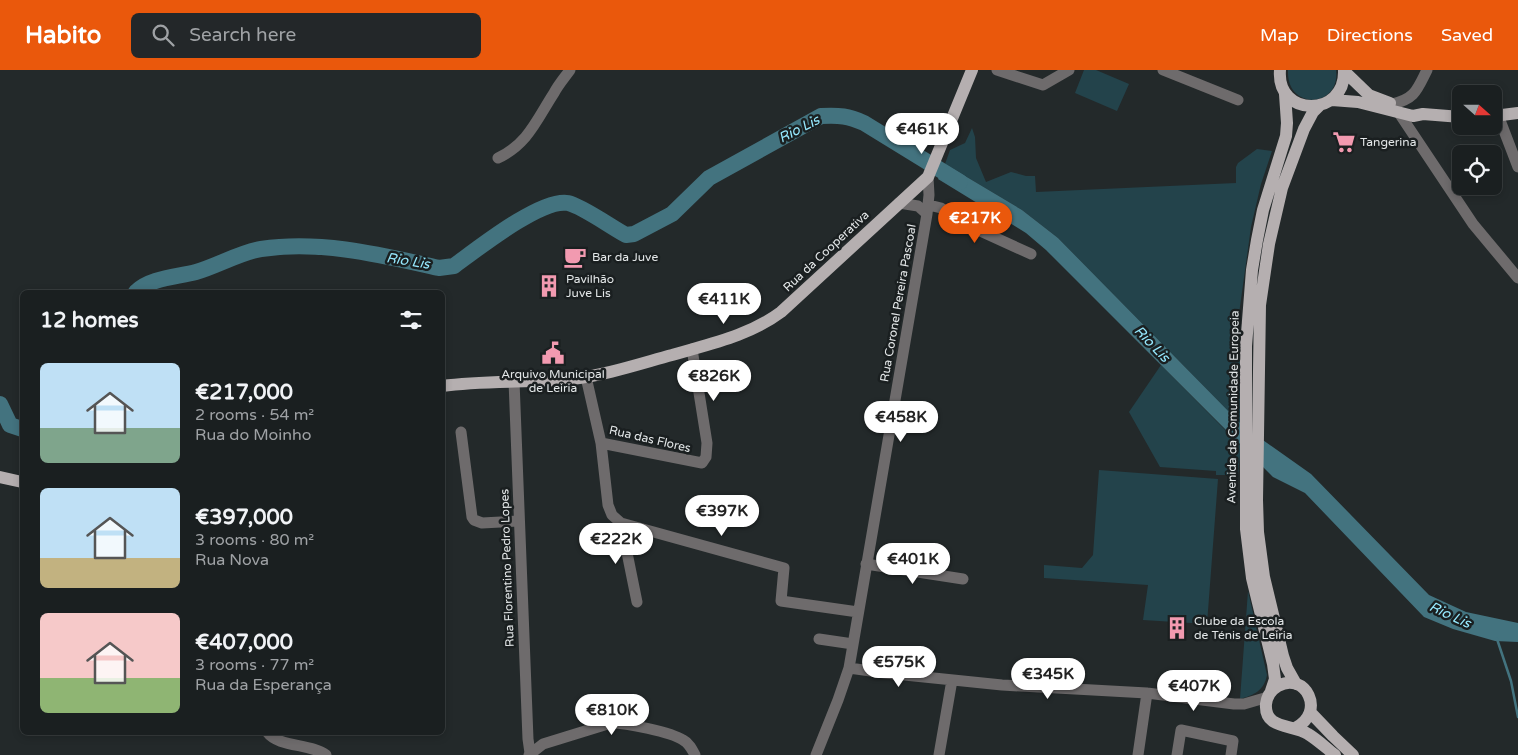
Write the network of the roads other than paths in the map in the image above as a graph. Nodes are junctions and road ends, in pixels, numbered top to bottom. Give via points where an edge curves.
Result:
1 (570, 70) edge
2 (972, 70) edge
3 (997, 70) edge
4 (1069, 70) edge
5 (1162, 70) edge
6 (1270, 70) edge
7 (1280, 70) edge
8 (1427, 70) edge
9 (1344, 71) edge
10 (1029, 75) edge
11 (1283, 90) junction
12 (1238, 100) dead end
13 (1332, 100) junction
14 (1319, 106) junction
15 (1396, 108) junction
16 (1518, 113) edge
17 (1502, 115) edge
18 (1452, 116) edge
19 (1502, 129) edge
20 (498, 158) dead end
21 (1517, 162) edge
22 (928, 177) junction
23 (899, 203) junction
24 (928, 209) junction
25 (1031, 254) dead end
26 (1518, 278) edge
27 (692, 348) junction
28 (586, 377) junction
29 (514, 381) junction
30 (445, 386) edge
31 (1252, 393) junction
32 (461, 432) dead end
33 (601, 443) junction
34 (1252, 472) junction
35 (0, 477) edge
36 (20, 482) edge
37 (519, 521) junction
38 (621, 523) junction
39 (866, 564) junction
40 (963, 579) dead end
41 (638, 602) dead end
42 (858, 612) junction
43 (819, 639) dead end
44 (853, 644) junction
45 (849, 668) junction
46 (952, 680) junction
47 (1296, 684) junction
48 (1146, 692) junction
49 (1269, 694) junction
50 (1244, 704) junction
51 (1310, 712) junction
52 (1267, 714) junction
53 (1295, 728) junction
54 (270, 735) edge
55 (529, 754) edge
56 (326, 755) edge
57 (695, 755) edge
58 (816, 755) edge
59 (939, 755) edge
60 (1138, 755) edge
61 (1177, 755) edge
62 (1231, 755) edge
63 (1335, 755) edge
64 (1353, 755) edge

1 - 20 street via 526,138
2 - 22 main road
3 - 10 street
4 - 10 street via 1043,85
5 - 12 street
6 - 11 main road
7 - 11 main road, Avenida da Comunidade Europeia
8 - 15 street via 1410,98
9 - 13 main road via 1342,87
9 - 15 main road via 1369,95
11 - 14 main road via 1300,105
11 - 31 main road, Avenida da Comunidade Europeia via 1288,122 1286,136 1263,210 1252,270 1246,346
13 - 14 main road
13 - 15 main road
14 - 31 main road, Avenida da Comunidade Europeia via 1297,145 1275,213 1260,304
15 - 18 main road via 1413,116
15 - 26 street via 1468,218
16 - 17 main road
19 - 21 street
22 - 23 main road, Rua da Cooperativa
22 - 24 street, Rua Coronel Pereira Pascoal
23 - 24 street
23 - 27 main road, Rua da Cooperativa via 781,312 734,337
24 - 25 street via 935,205 965,224
24 - 39 street, Rua Coronel Pereira Pascoal
27 - 28 main road, Rua da Cooperativa
27 - 33 street, Rua das Flores via 707,443 704,462 698,464
28 - 29 main road, Rua da Cooperativa
28 - 33 street, Rua das Flores
29 - 30 main road, Rua da Cooperativa
29 - 37 street, Rua Florentino Pedro Lopes
31 - 34 main road, Avenida da Comunidade Europeia
32 - 37 street via 472,517 482,523
33 - 38 street via 608,505 612,515
34 - 47 main road, Avenida da Comunidade Europeia via 1262,568 1283,656
34 - 49 main road, Avenida da Comunidade Europeia via 1246,529 1258,605 1273,664 1275,679
35 - 36 main road
37 - 55 street, Rua Florentino Pedro Lopes
38 - 41 street
38 - 42 street via 784,568 782,601
39 - 40 street
39 - 42 street, Rua Coronel Pereira Pascoal
42 - 44 street, Rua Coronel Pereira Pascoal
43 - 44 street
44 - 45 street, Rua Coronel Pereira Pascoal
45 - 46 street
45 - 58 street, Rua Coronel Pereira Pascoal
46 - 48 street
46 - 59 street
47 - 49 main road via 1280,684
47 - 51 main road, Avenida da Comunidade Europeia via 1303,687 1311,698
48 - 50 street
48 - 60 street
49 - 50 street
49 - 52 main road, Avenida da Comunidade Europeia
50 - 52 street
51 - 53 main road via 1307,719
51 - 64 main road
52 - 53 main road via 1275,724
53 - 63 main road via 1307,733
54 - 56 street via 275,740
55 - 57 street via 543,744 611,723 621,723 683,740
61 - 62 street via 1180,730 1234,741

